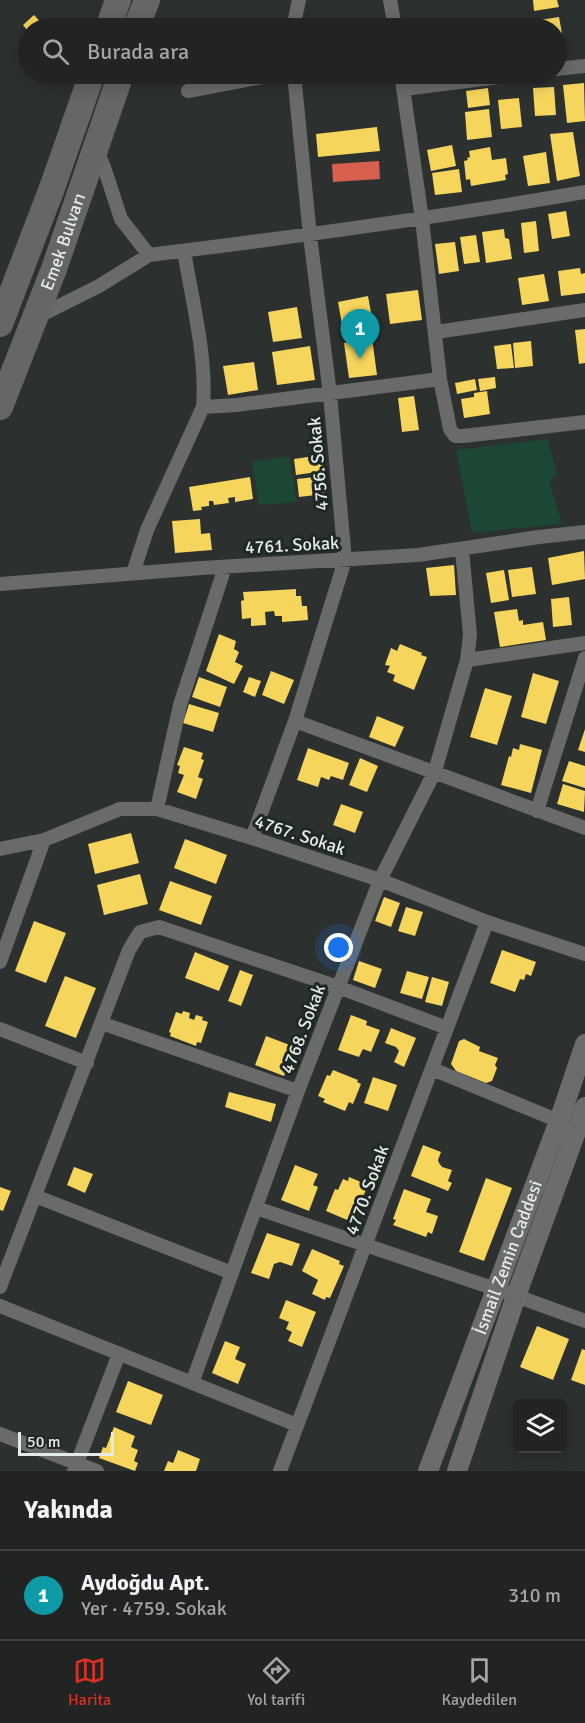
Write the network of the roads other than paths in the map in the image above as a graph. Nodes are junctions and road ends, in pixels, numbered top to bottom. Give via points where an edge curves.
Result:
1 (118, 0) edge
2 (147, 0) edge
3 (299, 0) edge
4 (390, 0) edge
5 (112, 18) edge
6 (140, 18) edge
7 (295, 18) edge
8 (393, 18) edge
9 (585, 66) edge
10 (567, 68) edge
11 (88, 84) edge
12 (118, 84) edge
13 (228, 84) edge
14 (295, 84) edge
15 (403, 84) edge
16 (444, 84) edge
17 (404, 89) junction
18 (188, 92) dead end
19 (96, 147) junction
20 (585, 192) edge
21 (422, 219) junction
22 (310, 236) junction
23 (183, 251) junction
24 (149, 255) junction
25 (585, 310) edge
26 (35, 318) junction
27 (0, 324) edge
28 (436, 332) junction
29 (440, 379) junction
30 (330, 394) junction
31 (0, 407) edge
32 (203, 407) junction
33 (585, 422) edge
34 (585, 532) edge
35 (462, 550) junction
36 (345, 560) junction
37 (225, 567) junction
38 (133, 573) junction
39 (0, 584) edge
40 (585, 643) edge
41 (585, 658) edge
42 (467, 660) junction
43 (295, 721) junction
44 (435, 771) junction
45 (156, 809) junction
46 (537, 811) junction
47 (585, 828) edge
48 (252, 838) junction
49 (45, 840) junction
50 (0, 849) edge
51 (380, 880) junction
52 (488, 922) junction
53 (585, 954) edge
54 (0, 962) edge
55 (338, 987) junction
56 (101, 1023) junction
57 (447, 1028) junction
58 (0, 1029) edge
59 (585, 1044) edge
60 (87, 1063) junction
61 (432, 1068) junction
62 (298, 1091) junction
63 (585, 1107) edge
64 (559, 1121) junction
65 (35, 1196) junction
66 (256, 1208) junction
67 (366, 1244) junction
68 (232, 1273) junction
69 (0, 1287) edge
70 (495, 1290) junction
71 (516, 1296) junction
72 (0, 1306) edge
73 (585, 1322) edge
74 (119, 1354) junction
75 (192, 1383) junction
76 (297, 1425) junction
77 (0, 1434) edge
78 (76, 1467) edge
79 (97, 1471) edge
80 (280, 1471) edge
81 (428, 1471) edge
82 (457, 1471) edge

1 - 5 highway
2 - 6 highway
3 - 7 street
4 - 8 street
9 - 10 street
11 - 27 highway, Emek Bulvarı
12 - 19 highway, Emek Bulvarı
13 - 18 street
14 - 22 street, 4756. Sokak
15 - 17 street
16 - 17 street
17 - 21 street
19 - 24 street via 121,219
19 - 26 highway, Emek Bulvarı
20 - 21 street
21 - 22 street
21 - 28 street
22 - 23 street
22 - 30 street, 4756. Sokak
23 - 24 street
23 - 32 street via 202,364
24 - 26 street
25 - 28 street
26 - 31 highway, Emek Bulvarı
28 - 29 street
29 - 30 street
29 - 33 street via 450,429 455,436
30 - 32 street
30 - 36 street, 4756. Sokak
32 - 38 street via 147,530
34 - 35 street, 4761. Sokak
35 - 36 street, 4761. Sokak
35 - 42 street, 4768. Sokak via 470,635
36 - 37 street, 4761. Sokak
36 - 43 street, 4756. Sokak
37 - 38 street, 4761. Sokak
37 - 45 street via 180,705
38 - 39 street, 4761. Sokak
40 - 42 street
41 - 46 street
42 - 44 street, 4768. Sokak
43 - 44 street
43 - 48 street, 4756. Sokak
44 - 46 street
44 - 51 street, 4768. Sokak
45 - 48 street, 4767. Sokak
45 - 49 street, 4767. Sokak via 120,809
46 - 47 street
48 - 51 street, 4767. Sokak
49 - 50 street, 4767. Sokak
49 - 54 street
51 - 52 street, 4767. Sokak
51 - 55 street, 4768. Sokak
52 - 53 street, 4767. Sokak
52 - 57 street, 4770. Sokak
55 - 56 street via 159,927 140,932 129,950
55 - 57 street
55 - 62 street, 4768. Sokak
56 - 60 street
56 - 62 street
57 - 61 street, 4770. Sokak
58 - 60 street
59 - 64 main road, İsmail Zemin Caddesi
60 - 65 street
61 - 64 street
61 - 67 street, 4770. Sokak
62 - 66 street, 4768. Sokak
63 - 71 main road, İsmail Zemin Caddesi
64 - 70 main road, İsmail Zemin Caddesi
65 - 68 street
65 - 69 street
66 - 67 street
66 - 68 street, 4768. Sokak
67 - 70 street
67 - 76 street, 4770. Sokak
68 - 75 street, 4768. Sokak
70 - 71 street
70 - 81 main road, İsmail Zemin Caddesi
71 - 73 street
71 - 82 main road, İsmail Zemin Caddesi
72 - 74 street
74 - 75 street
74 - 78 street
75 - 76 street
76 - 80 street, 4770. Sokak
77 - 78 street
78 - 79 street

